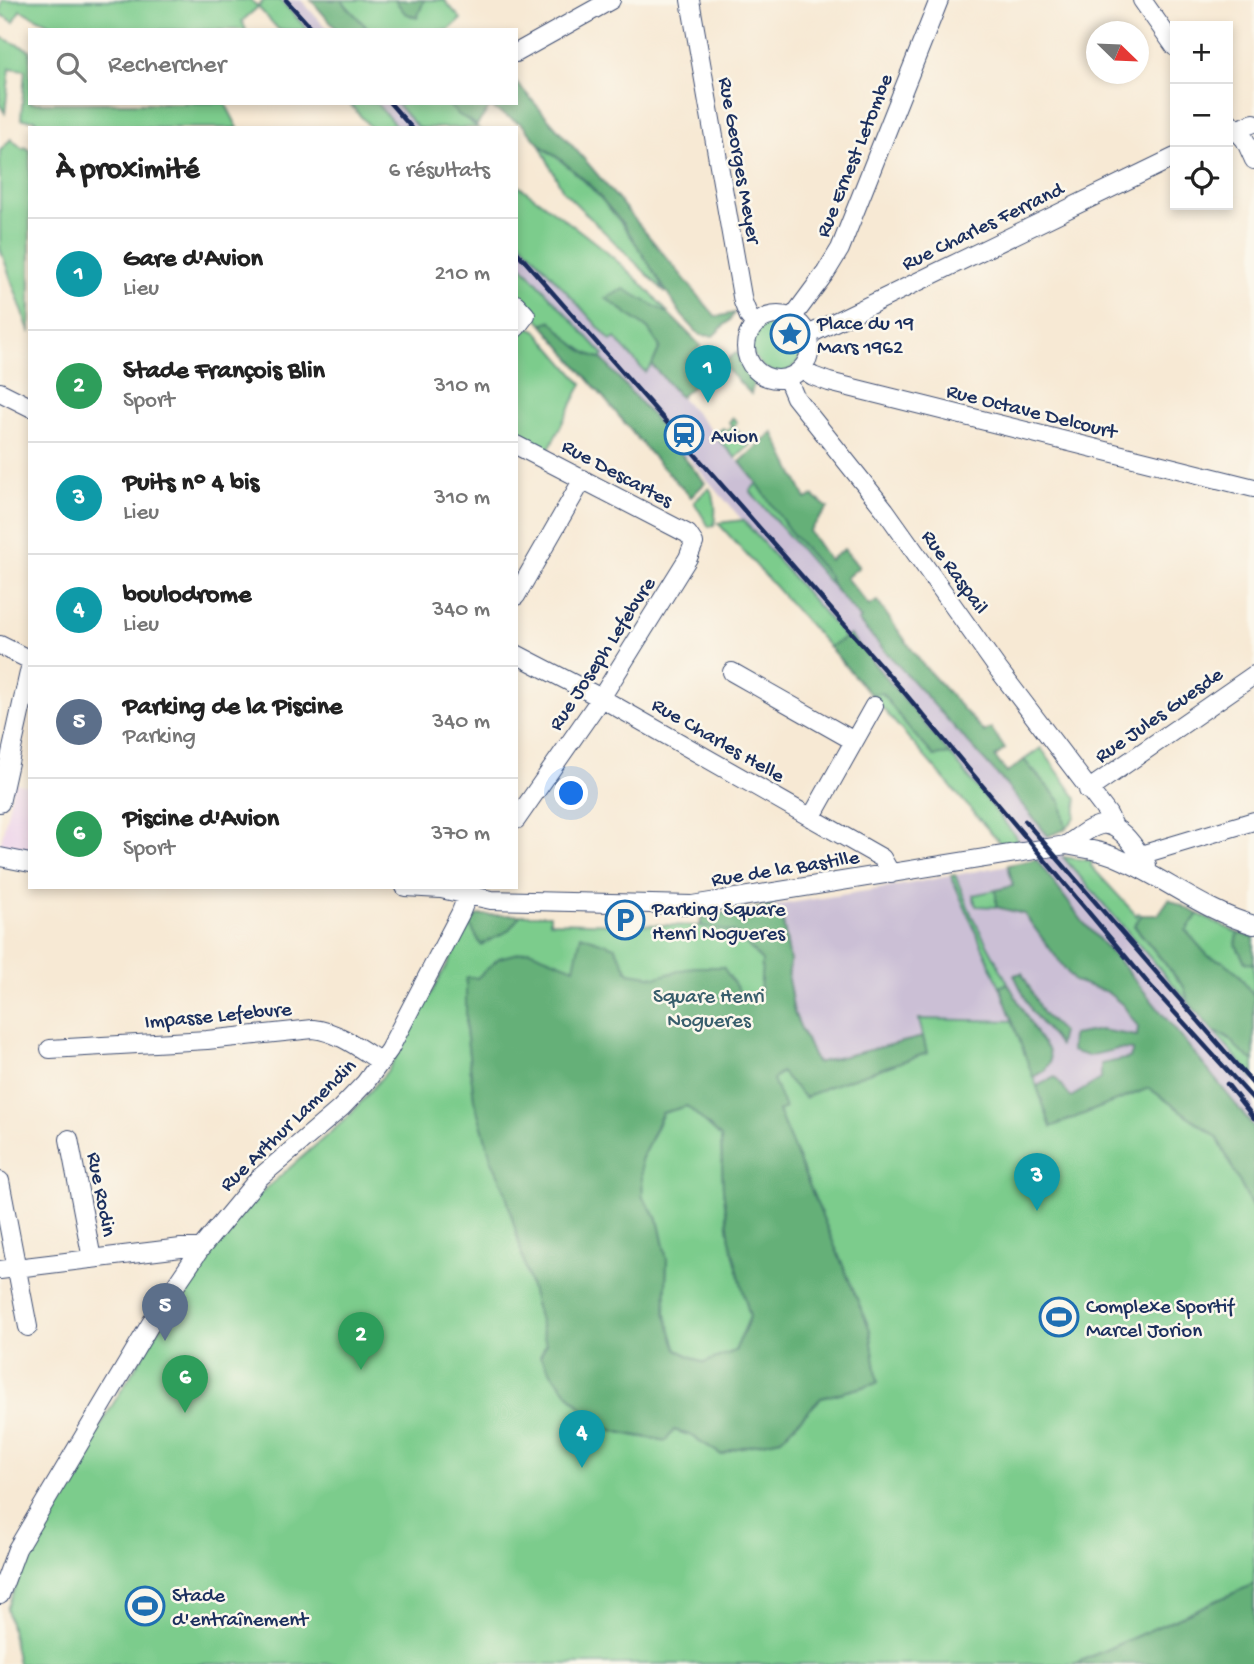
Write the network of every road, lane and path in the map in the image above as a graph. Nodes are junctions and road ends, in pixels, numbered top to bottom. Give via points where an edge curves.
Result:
1 (611, 0) edge
2 (690, 0) edge
3 (939, 0) edge
4 (1142, 0) edge
5 (1170, 40) edge
6 (518, 51) edge
7 (1254, 123) edge
8 (1233, 127) edge
9 (1233, 130) edge
10 (1170, 159) edge
11 (1254, 160) edge
12 (792, 318) junction
13 (757, 323) junction
14 (808, 335) junction
15 (794, 374) junction
16 (0, 392) edge
17 (28, 406) edge
18 (518, 446) edge
19 (583, 478) junction
20 (1254, 488) edge
21 (694, 543) joint
22 (518, 592) edge
23 (0, 645) edge
24 (518, 655) edge
25 (28, 659) edge
26 (732, 672) dead end
27 (1254, 675) edge
28 (28, 677) edge
29 (601, 698) junction
30 (874, 706) dead end
31 (854, 741) junction
32 (1088, 790) junction
33 (0, 803) edge
34 (518, 817) edge
35 (811, 818) junction
36 (1254, 821) edge
37 (1115, 828) junction
38 (1088, 831) junction
39 (1066, 845) junction
40 (1099, 852) junction
41 (0, 857) edge
42 (1134, 860) junction
43 (28, 863) edge
44 (891, 874) junction
45 (441, 889) edge
46 (468, 890) edge
47 (1254, 925) edge
48 (50, 1049) dead end
49 (381, 1062) junction
50 (69, 1139) dead end
51 (0, 1181) edge
52 (201, 1248) junction
53 (92, 1259) junction
54 (8, 1269) edge
55 (28, 1327) dead end
56 (3, 1567) edge
57 (0, 1595) edge

1 - 6 street
2 - 13 street, Rue Georges Meyer via 743,302
3 - 12 street, Rue Ernest Letombe via 840,249
4 - 5 street
7 - 8 street
9 - 11 street via 1245,140
10 - 14 street, Rue Charles Ferrand
12 - 13 street via 774,315
12 - 14 street
13 - 15 street via 747,341 748,359 769,378
14 - 15 street via 810,353
15 - 20 street, Rue Octave Delcourt
15 - 32 street, Rue Raspail via 796,397 885,510
16 - 17 street
18 - 19 street, Rue Descartes
19 - 21 street, Rue Descartes via 688,534
19 - 22 street
21 - 29 street, Rue Joseph Lefebvre
23 - 25 street
24 - 29 street, Rue Charles Helle
26 - 31 street
27 - 32 street, Rue Jules Guesde
28 - 33 street
29 - 34 street, Rue Joseph Lefebvre
29 - 35 street, Rue Charles Helle
30 - 31 street
31 - 35 street
32 - 37 street, Rue Raspail
32 - 38 street
35 - 44 street, Rue Charles Helle via 882,858
36 - 42 street
37 - 38 street, Rue de la Bastille via 1099,825
37 - 40 street via 1113,842
37 - 42 street
38 - 39 street, Rue de la Bastille
38 - 40 street
39 - 40 street, Rue de la Bastille
39 - 44 street, Rue de la Bastille
40 - 42 street, Rue de la Bastille
41 - 43 street
42 - 47 street via 1154,877
44 - 46 street, Rue de la Bastille via 692,905 491,900
45 - 46 street, Rue de la Bastille
46 - 49 street, Rue Arthur Lamendin
48 - 49 street, Impasse Lefebvre via 313,1029 338,1035
49 - 52 street, Rue Arthur Lamendin via 341,1108 259,1178
50 - 53 street, Rue Rodin
51 - 54 street
52 - 53 street
52 - 56 street, Rue Arthur Lamendin
53 - 54 street
54 - 55 street
56 - 57 street, Rue Arthur Lamendin

